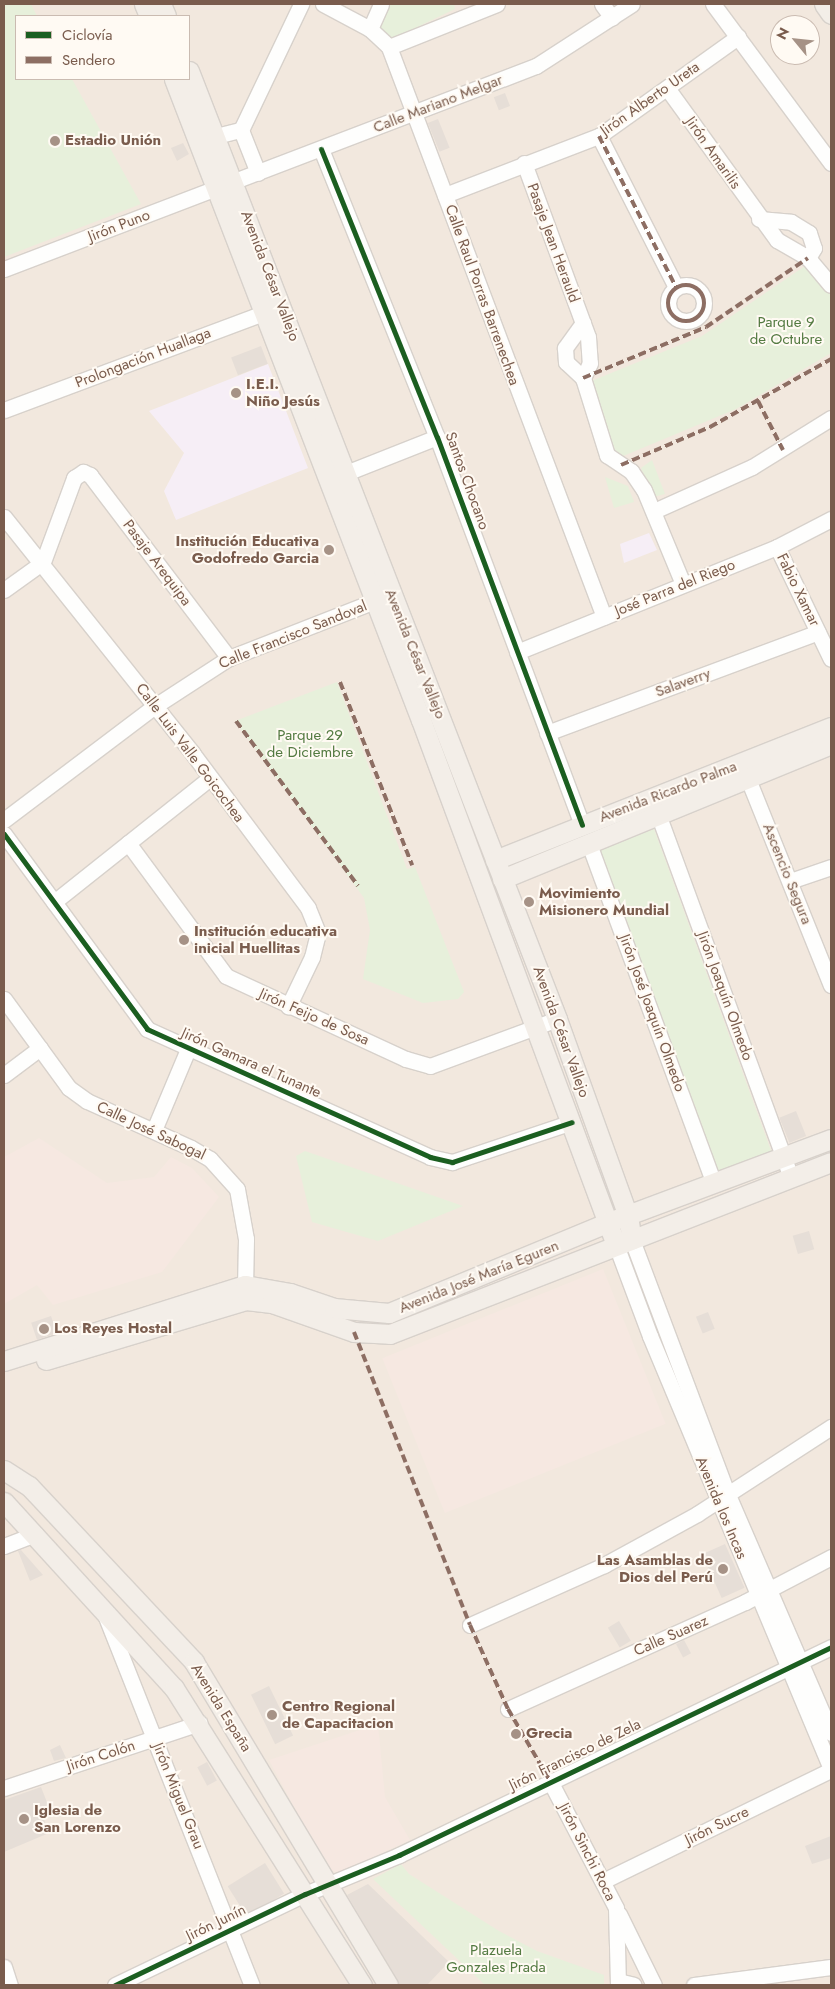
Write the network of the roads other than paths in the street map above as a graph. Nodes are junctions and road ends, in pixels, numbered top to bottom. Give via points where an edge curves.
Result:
1 (301, 4) edge
2 (323, 4) edge
3 (381, 4) edge
4 (497, 4) edge
5 (602, 4) edge
6 (632, 4) edge
7 (713, 4) edge
8 (824, 4) edge
9 (831, 14) edge
10 (612, 18) junction
11 (370, 29) junction
12 (738, 37) junction
13 (389, 47) junction
14 (190, 76) edge
15 (175, 80) edge
16 (667, 88) junction
17 (414, 113) junction
18 (241, 130) junction
19 (598, 136) junction
20 (206, 138) junction
21 (321, 149) junction
22 (524, 163) junction
23 (831, 163) edge
24 (258, 173) junction
25 (225, 186) junction
26 (446, 195) junction
27 (760, 219) junction
28 (808, 258) junction
29 (4, 269) edge
30 (831, 285) edge
31 (676, 287) dead end
32 (281, 306) junction
33 (264, 312) junction
34 (582, 323) junction
35 (584, 378) junction
36 (4, 410) edge
37 (831, 418) edge
38 (437, 436) junction
39 (346, 474) junction
40 (654, 510) junction
41 (4, 517) edge
42 (831, 519) edge
43 (777, 547) junction
44 (43, 562) junction
45 (683, 584) junction
46 (4, 590) edge
47 (383, 598) junction
48 (604, 617) junction
49 (818, 632) junction
50 (517, 652) junction
51 (229, 658) junction
52 (831, 659) edge
53 (155, 706) junction
54 (831, 727) edge
55 (548, 733) junction
56 (831, 744) edge
57 (745, 770) junction
58 (210, 778) junction
59 (658, 814) junction
60 (4, 820) edge
61 (582, 825) junction
62 (4, 834) edge
63 (128, 843) junction
64 (588, 844) junction
65 (495, 860) junction
66 (831, 867) edge
67 (476, 868) junction
68 (502, 879) junction
69 (790, 881) junction
70 (483, 886) junction
71 (54, 902) junction
72 (831, 985) edge
73 (4, 999) edge
74 (288, 1007) junction
75 (557, 1019) junction
76 (536, 1026) junction
77 (40, 1048) junction
78 (188, 1049) junction
79 (4, 1074) edge
80 (572, 1122) junction
81 (154, 1130) junction
82 (831, 1139) edge
83 (784, 1157) junction
84 (831, 1162) edge
85 (792, 1178) junction
86 (714, 1183) junction
87 (628, 1216) junction
88 (609, 1222) junction
89 (624, 1242) junction
90 (245, 1285) junction
91 (4, 1362) edge
92 (4, 1373) edge
93 (831, 1427) edge
94 (4, 1470) edge
95 (29, 1486) junction
96 (723, 1498) junction
97 (7, 1504) edge
98 (36, 1534) junction
99 (4, 1546) edge
100 (831, 1557) edge
101 (764, 1592) junction
102 (102, 1607) junction
103 (470, 1624) dead end
104 (831, 1647) edge
105 (794, 1664) junction
106 (508, 1709) dead end
107 (199, 1723) junction
108 (831, 1733) edge
109 (155, 1738) junction
110 (831, 1769) edge
111 (550, 1781) junction
112 (4, 1788) edge
113 (603, 1881) junction
114 (330, 1886) junction
115 (306, 1894) junction
116 (616, 1908) junction
117 (230, 1930) junction
118 (831, 1967) edge
119 (4, 1968) edge
120 (618, 1983) edge
121 (10, 1985) edge
122 (115, 1985) edge
123 (252, 1985) edge
124 (362, 1985) edge
125 (388, 1985) edge
126 (634, 1985) edge
127 (654, 1985) edge
128 (694, 1985) edge

1 - 18 street
2 - 11 street, Calle Raul Porras Barrenechea
3 - 11 street
4 - 13 street
5 - 10 street
6 - 10 street, Calle Mariano Melgar
7 - 12 street
8 - 9 main road
10 - 17 street, Calle Mariano Melgar via 536,66
11 - 13 street, Calle Raul Porras Barrenechea
12 - 16 street, Jirón Alberto Ureta
12 - 23 street
13 - 17 street, Calle Raul Porras Barrenechea
14 - 20 main road, Avenida César Vallejo
15 - 20 main road, Avenida César Vallejo
16 - 19 street, Jirón Alberto Ureta
16 - 27 street, Jirón Amarilis
17 - 21 street, Calle Mariano Melgar
17 - 26 street, Calle Raul Porras Barrenechea
18 - 20 street
18 - 24 street
19 - 22 street, Jirón Alberto Ureta
19 - 31 street
20 - 25 main road, Avenida César Vallejo
21 - 24 street, Calle Mariano Melgar
21 - 38 street, Santos Chocano
22 - 26 street, Jirón Alberto Ureta
22 - 34 street, Pasaje Jean Herauld
24 - 25 street, Calle Mariano Melgar
25 - 29 street, Jirón Puno
25 - 32 main road, Avenida César Vallejo
25 - 33 main road, Avenida César Vallejo
26 - 48 street, Calle Raul Porras Barrenechea
27 - 28 street, Jirón Amarilis via 777,240
27 - 28 street via 791,222 809,233 814,248
28 - 30 street, Jirón Amarilis
32 - 33 street, Prolongación Huallaga
32 - 39 main road, Avenida César Vallejo
33 - 36 street, Prolongación Huallaga
33 - 47 main road, Avenida César Vallejo
34 - 35 street, Pasaje Jean Herauld via 591,352
34 - 35 street, Pasaje Jean Herauld via 565,348 564,356
35 - 40 street, Pasaje Jean Herauld via 607,455 637,477
37 - 40 street via 752,467
38 - 39 street
38 - 50 street, Santos Chocano
39 - 47 main road, Avenida César Vallejo
40 - 45 street, Pasaje Jean Herauld
41 - 44 street, Calle Luis Valle Goicochea
42 - 43 street, José Parra del Riego
43 - 45 street, José Parra del Riego
43 - 49 street, Fabio Xamar
44 - 46 street
44 - 51 street, Pasaje Arequipa via 74,478 83,472 90,474
44 - 53 street, Calle Luis Valle Goicochea
45 - 48 street, José Parra del Riego
47 - 51 street, Calle Francisco Sandoval
47 - 65 main road, Avenida César Vallejo
47 - 67 main road, Avenida César Vallejo
48 - 50 street, José Parra del Riego
49 - 52 street, Fabio Xamar
49 - 55 street, Salaverry
50 - 55 street, Santos Chocano
51 - 53 street, Calle Francisco Sandoval
53 - 58 street, Calle Luis Valle Goicochea
53 - 60 street, Calle Francisco Sandoval
54 - 57 main road, Avenida Ricardo Palma
55 - 61 street, Santos Chocano
56 - 57 main road, Avenida Ricardo Palma
57 - 59 main road, Avenida Ricardo Palma
57 - 61 main road, Avenida Ricardo Palma
57 - 69 street, Ascencio Segura
58 - 63 street
58 - 74 street, Calle Luis Valle Goicochea via 308,908 318,933 312,957
59 - 64 main road, Avenida Ricardo Palma
59 - 83 street, Jirón Joaquín Olmedo
61 - 65 main road, Avenida Ricardo Palma
62 - 71 street, Jirón Gamara el Tunante
63 - 71 street
63 - 74 street, Jirón Feijo de Sosa via 226,976
64 - 68 main road, Avenida Ricardo Palma
64 - 86 street, Jirón José Joaquín Olmedo
65 - 67 street, Avenida Ricardo Palma
65 - 68 main road, Avenida César Vallejo
66 - 69 street
67 - 70 main road, Avenida César Vallejo
68 - 70 street, Avenida Ricardo Palma
68 - 75 main road, Avenida César Vallejo
69 - 72 street, Ascencio Segura
70 - 76 main road, Avenida César Vallejo
71 - 78 street, Jirón Gamara el Tunante via 147,1029
73 - 77 street, Calle José Sabogal
74 - 76 street, Jirón Feijo de Sosa via 430,1066
75 - 76 street, Jirón Feijo de Sosa
75 - 87 main road, Avenida César Vallejo
76 - 80 main road, Avenida César Vallejo
77 - 79 street
77 - 81 street, Calle José Sabogal via 70,1088 87,1101
78 - 80 street, Jirón Gamara el Tunante via 430,1157 452,1162
78 - 81 street
80 - 88 main road, Avenida César Vallejo
81 - 90 street, Calle José Sabogal via 210,1159 237,1189 246,1239
82 - 83 main road, Avenida José María Eguren
83 - 85 street, Jirón Joaquín Olmedo
83 - 86 main road, Avenida José María Eguren
84 - 85 main road, Avenida José María Eguren
85 - 89 main road, Avenida José María Eguren
86 - 87 main road, Avenida José María Eguren
87 - 88 main road, Avenida José María Eguren
87 - 89 main road, Avenida César Vallejo
88 - 89 main road, Avenida César Vallejo
88 - 90 main road, Avenida José María Eguren via 389,1313 334,1308 290,1293
89 - 92 main road, Avenida José María Eguren via 390,1334 354,1332 272,1303 246,1300
89 - 96 street, Avenida los Incas
90 - 91 main road, Avenida José María Eguren
93 - 96 street
94 - 95 main road, Avenida España
95 - 97 main road via 18,1487
95 - 114 main road, Avenida España via 194,1662
96 - 101 street, Avenida los Incas
96 - 103 street via 604,1565
97 - 98 main road, Avenida España
98 - 99 street
98 - 102 main road, Avenida España
100 - 101 street, Calle Suarez
101 - 105 street, Avenida los Incas
101 - 106 street, Calle Suarez
102 - 107 main road, Avenida España via 174,1688
102 - 109 street, Jirón Miguel Grau
104 - 105 street, Jirón Francisco de Zela
105 - 108 street, Avenida los Incas
105 - 110 street, Avenida los Incas
105 - 111 street, Jirón Francisco de Zela
107 - 109 street, Jirón Colón
107 - 115 main road, Avenida España
109 - 112 street, Jirón Colón
109 - 117 street, Jirón Miguel Grau
110 - 113 street, Jirón Sucre
111 - 113 street, Jirón Sinchi Roca
111 - 114 street, Jirón Francisco de Zela
113 - 116 street, Jirón Sinchi Roca
114 - 115 street, Jirón Junín
114 - 125 main road, Avenida España
115 - 117 street, Jirón Junín
115 - 124 main road, Avenida España
116 - 120 street, Jirón Sinchi Roca
116 - 127 street
117 - 122 street, Jirón Junín
117 - 123 street, Jirón Miguel Grau
118 - 128 street
119 - 121 street
120 - 126 street

